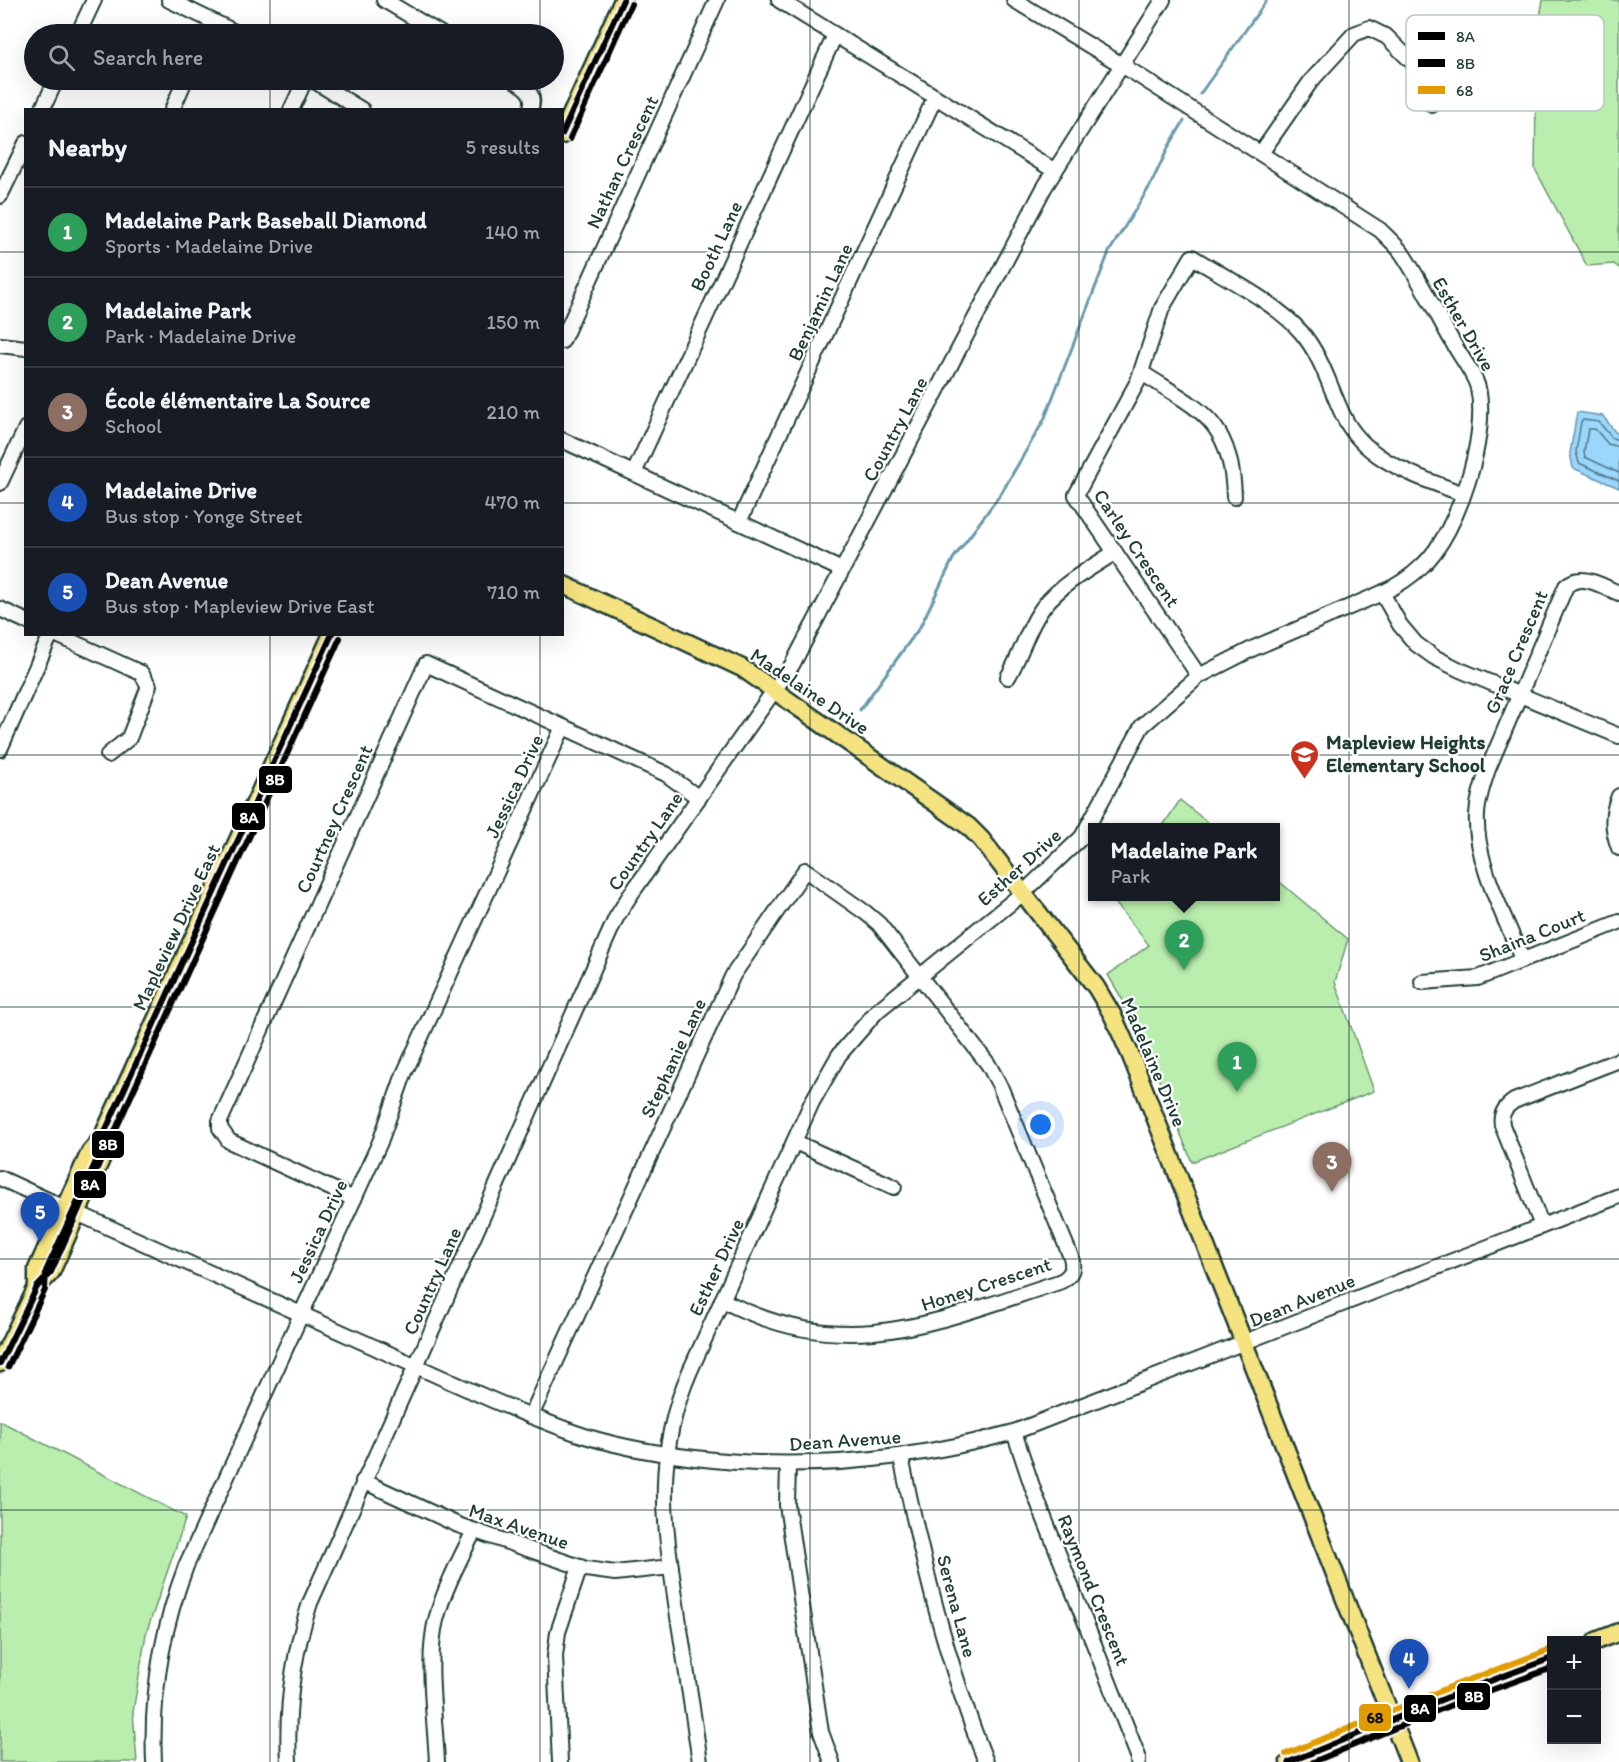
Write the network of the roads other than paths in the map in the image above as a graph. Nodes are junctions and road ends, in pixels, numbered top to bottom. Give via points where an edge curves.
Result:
1 (94, 0) edge
2 (169, 0) edge
3 (384, 0) edge
4 (717, 0) edge
5 (779, 0) edge
6 (1014, 0) edge
7 (1163, 0) edge
8 (621, 1) edge
9 (212, 21) junction
10 (83, 24) edge
11 (211, 24) edge
12 (218, 24) edge
13 (424, 24) edge
14 (835, 35) junction
15 (1406, 56) edge
16 (1122, 65) junction
17 (51, 90) edge
18 (181, 90) edge
19 (300, 90) edge
20 (329, 90) edge
21 (528, 90) edge
22 (935, 97) junction
23 (43, 108) edge
24 (173, 108) edge
25 (292, 108) edge
26 (359, 108) edge
27 (532, 108) edge
28 (564, 130) edge
29 (24, 147) edge
30 (1261, 153) junction
31 (1055, 171) junction
32 (0, 196) edge
33 (564, 337) edge
34 (0, 345) edge
35 (24, 348) edge
36 (1142, 373) junction
37 (24, 432) edge
38 (564, 441) edge
39 (634, 473) junction
40 (0, 483) edge
41 (1463, 494) junction
42 (1233, 497) dead end
43 (739, 522) junction
44 (1115, 552) junction
45 (843, 570) junction
46 (564, 585) edge
47 (1382, 593) junction
48 (1619, 593) edge
49 (0, 609) edge
50 (24, 620) edge
51 (52, 636) edge
52 (58, 636) edge
53 (331, 636) edge
54 (1199, 676) junction
55 (1008, 677) dead end
56 (775, 691) junction
57 (1520, 695) junction
58 (563, 727) junction
59 (1619, 736) edge
60 (0, 749) edge
61 (108, 755) dead end
62 (1619, 796) edge
63 (699, 798) junction
64 (1090, 823) edge
65 (1088, 826) edge
66 (1619, 848) edge
67 (1023, 893) junction
68 (1619, 922) edge
69 (1522, 959) junction
70 (919, 976) junction
71 (1422, 982) dead end
72 (1619, 1060) edge
73 (795, 1142) junction
74 (0, 1178) edge
75 (894, 1187) dead end
76 (1619, 1196) edge
77 (354, 1199) junction
78 (71, 1211) junction
79 (1542, 1226) junction
80 (722, 1300) junction
81 (301, 1314) junction
82 (1244, 1344) junction
83 (0, 1363) edge
84 (415, 1366) junction
85 (531, 1416) junction
86 (1014, 1432) junction
87 (666, 1454) junction
88 (901, 1457) junction
89 (788, 1464) junction
90 (363, 1481) junction
91 (474, 1531) junction
92 (580, 1567) junction
93 (671, 1567) junction
94 (1619, 1632) edge
95 (1601, 1639) edge
96 (1547, 1660) edge
97 (1392, 1720) junction
98 (154, 1762) edge
99 (289, 1762) edge
100 (437, 1762) edge
101 (560, 1762) edge
102 (700, 1762) edge
103 (832, 1762) edge
104 (986, 1762) edge
105 (1138, 1762) edge
106 (1289, 1762) edge
107 (1409, 1762) edge

1 - 10 street
2 - 9 street
3 - 13 street
4 - 33 street, Nathan Crescent
5 - 14 street
6 - 16 street, Esther Drive
7 - 16 street, Country Lane
8 - 28 main road
9 - 11 street
9 - 12 street
14 - 22 street
14 - 39 street, Booth Lane
15 - 30 street via 1387,37 1369,28 1354,34 1311,81
16 - 30 street, Esther Drive
16 - 31 street, Country Lane
17 - 23 street
18 - 24 street
19 - 25 street
20 - 26 street
21 - 27 street
22 - 31 street
22 - 43 street, Benjamin Lane
29 - 32 street
30 - 41 street, Esther Drive via 1380,230 1401,253 1478,386 1477,450
31 - 45 street, Country Lane
34 - 35 street
36 - 41 street, Carley Crescent via 1162,308 1192,257 1278,311 1300,330 1318,358 1347,423 1366,447 1389,463
36 - 42 street via 1214,423 1230,464
36 - 44 street, Carley Crescent via 1076,495
37 - 40 street
38 - 39 street
39 - 43 street
41 - 47 street, Esther Drive via 1434,553 1410,576
43 - 45 street
44 - 54 street, Carley Crescent
44 - 55 street via 1045,605
45 - 56 street, Country Lane
46 - 56 main road, Madelaine Drive via 742,668
47 - 54 street, Esther Drive
47 - 57 street via 1400,625 1425,651
48 - 57 street, Grace Crescent via 1587,580 1572,581 1566,586
49 - 50 street
51 - 60 street
52 - 61 street via 141,673 149,686 129,738
53 - 78 main road, Mapleview Drive East via 102,1138 90,1152
54 - 64 street, Esther Drive via 1142,726
56 - 63 street, Country Lane
56 - 67 main road, Madelaine Drive via 968,826
57 - 59 street
57 - 69 street, Grace Crescent via 1484,782 1477,826 1485,866
58 - 63 street, Courtney Crescent via 666,774
58 - 77 street, Jessica Drive via 404,1074
58 - 77 street, Courtney Crescent via 426,664 222,1114 220,1128 229,1141
62 - 66 street via 1612,826
63 - 84 street, Country Lane via 619,913
65 - 67 street, Esther Drive via 1082,837
67 - 70 street, Esther Drive
67 - 82 main road, Madelaine Drive via 1096,987 1112,1014
68 - 69 street, Shaina Court
69 - 71 street, Shaina Court via 1478,978
70 - 73 street, Esther Drive via 877,1011 845,1047 820,1087
70 - 80 street, Honey Crescent via 996,1078 1071,1257 1069,1276 934,1323 875,1333 796,1327
70 - 85 street, Stephanie Lane via 872,917 805,870 732,978
72 - 79 street via 1514,1101 1503,1112 1502,1125
73 - 75 street
73 - 80 street, Esther Drive
74 - 78 street, Dean Avenue
76 - 79 street, Dean Avenue
77 - 81 street, Jessica Drive
78 - 81 street, Dean Avenue
78 - 83 main road, Mapleview Drive East via 38,1269 37,1287
79 - 82 street, Dean Avenue
80 - 87 street, Esther Drive via 679,1397
81 - 84 street, Dean Avenue
81 - 98 street, Jessica Drive via 176,1596 158,1671
82 - 86 street, Dean Avenue
82 - 97 main road, Madelaine Drive
84 - 85 street, Dean Avenue
84 - 90 street, Country Lane
85 - 87 street, Dean Avenue via 574,1432
86 - 88 street, Dean Avenue
86 - 105 street, Raymond Crescent
87 - 89 street, Dean Avenue
87 - 93 street, Esther Drive via 664,1508
88 - 89 street, Dean Avenue
88 - 104 street, Serena Lane via 934,1602
89 - 103 street via 790,1528 821,1731
90 - 91 street, Max Avenue
90 - 99 street, Country Lane via 301,1631 290,1689
91 - 92 street, Max Avenue
91 - 100 street via 434,1630
92 - 93 street, Max Avenue via 611,1573
92 - 101 street via 558,1632 555,1656
93 - 102 street, Esther Drive
94 - 95 main road
96 - 97 main road
97 - 106 main road
97 - 107 main road, Madelaine Drive

